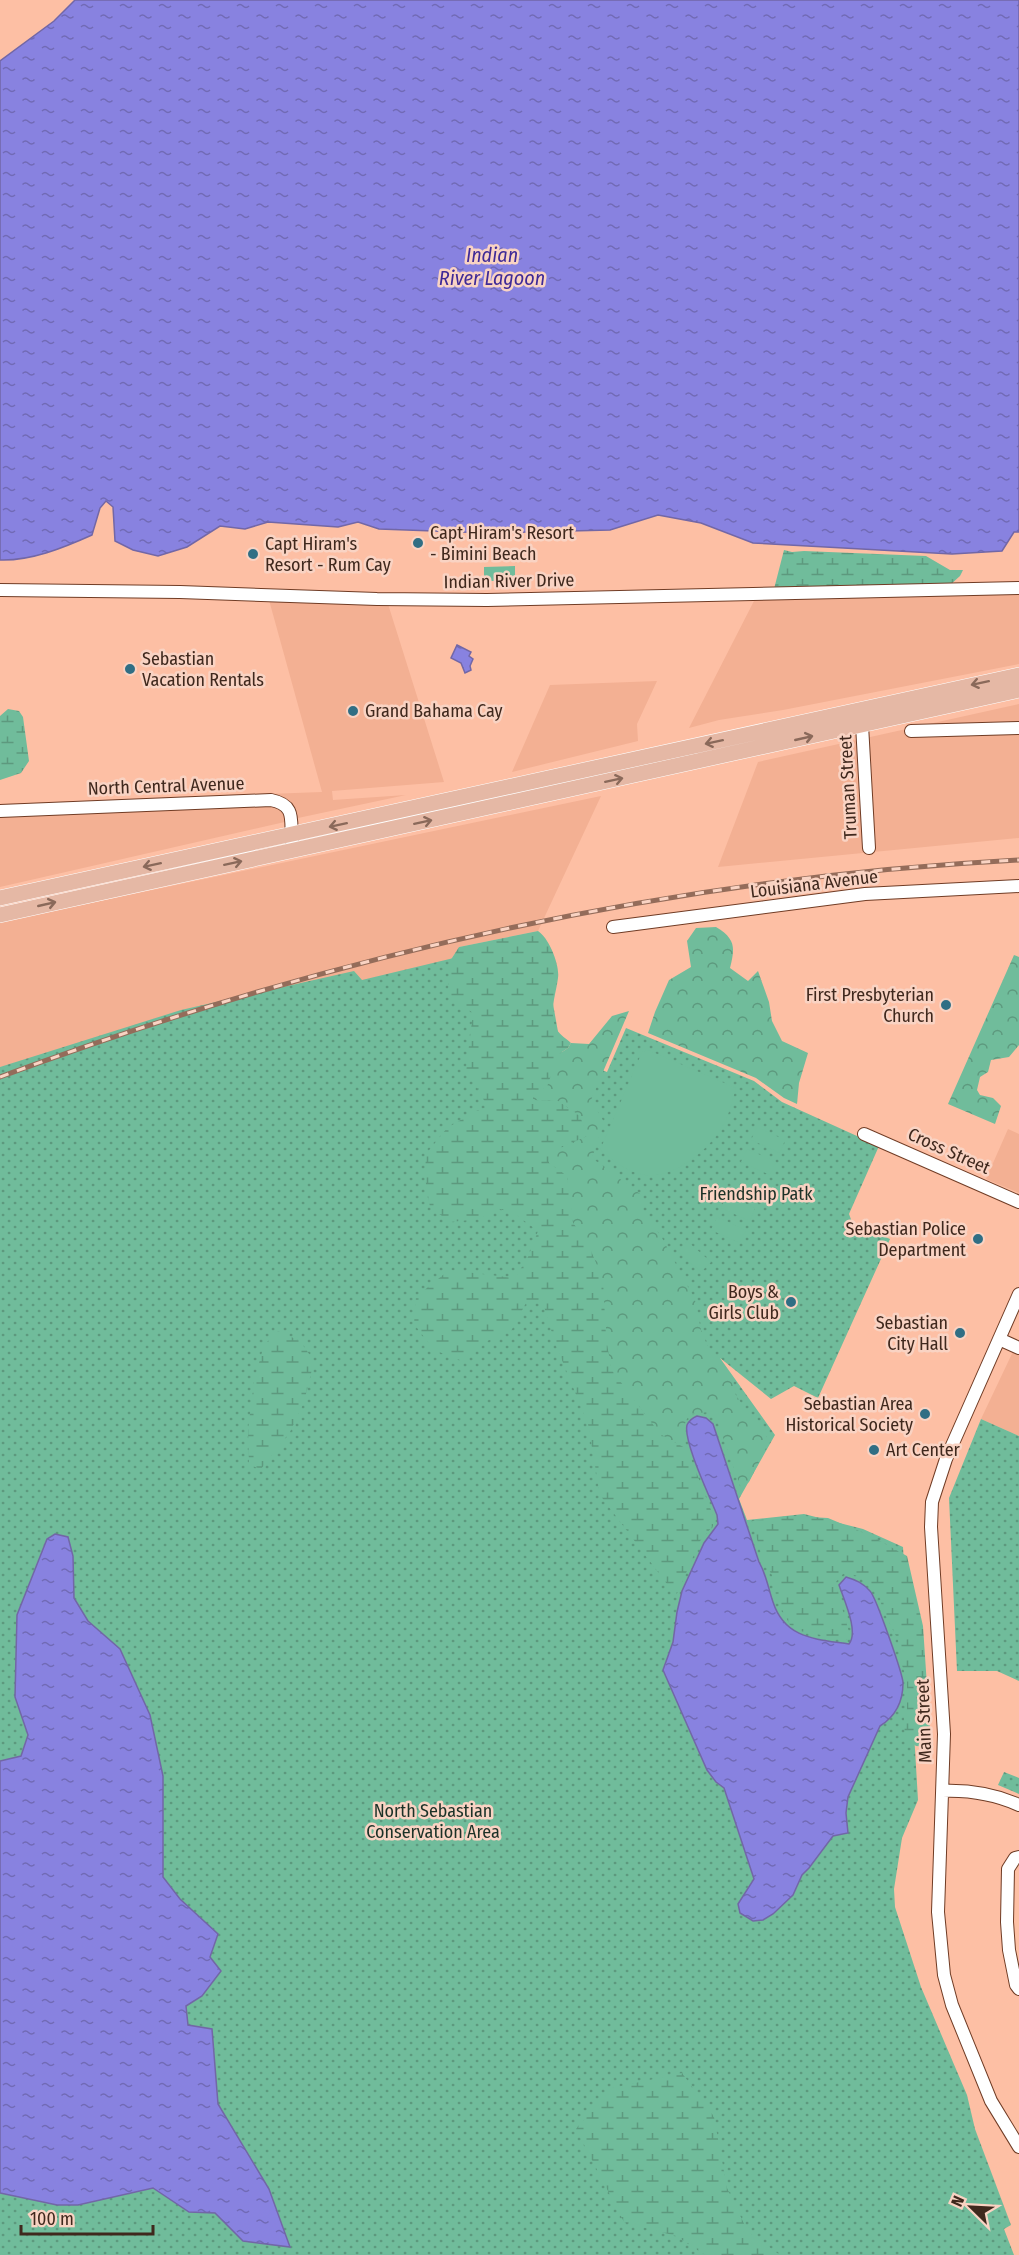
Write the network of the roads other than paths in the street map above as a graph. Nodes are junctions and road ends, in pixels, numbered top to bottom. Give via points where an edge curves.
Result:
1 (1019, 588) edge
2 (0, 590) edge
3 (1019, 675) edge
4 (1019, 690) edge
5 (889, 703) junction
6 (853, 711) junction
7 (862, 725) junction
8 (1019, 728) edge
9 (911, 731) dead end
10 (830, 732) junction
11 (0, 811) edge
12 (291, 834) junction
13 (869, 848) dead end
14 (293, 850) junction
15 (94, 877) junction
16 (1019, 886) edge
17 (94, 894) junction
18 (0, 898) edge
19 (0, 915) edge
20 (613, 927) dead end
21 (864, 1134) dead end
22 (1019, 1202) edge
23 (1019, 1294) edge
24 (999, 1339) junction
25 (1019, 1348) edge
26 (943, 1791) junction
27 (1019, 1805) edge
28 (1019, 1857) edge
29 (1019, 1989) edge
30 (1019, 2147) edge

1 - 2 street, Indian River Drive via 486,600
3 -> 5 main road
4 - 7 main road
5 - 6 main road
5 - 7 main road
6 - 10 main road via 848,720
6 -> 12 main road
7 - 10 main road
7 - 13 street, Truman Street
8 - 9 street
14 -> 10 main road
11 - 12 street, North Central Avenue via 271,800 283,802 289,808
12 - 14 street, North Central Avenue
12 -> 15 main road
17 -> 14 main road
15 - 17 street
15 - 18 main road
16 - 20 street, Louisiana Avenue via 865,894
19 -> 17 main road
21 - 22 street, Cross Street
23 - 24 street, Main Street
24 - 25 street
24 - 26 street, Main Street via 946,1459 932,1502 944,1734
26 - 27 street via 968,1790
26 - 30 street, Main Street via 938,1912 944,1975 991,2101
28 - 29 street via 1008,1869 1007,1922

